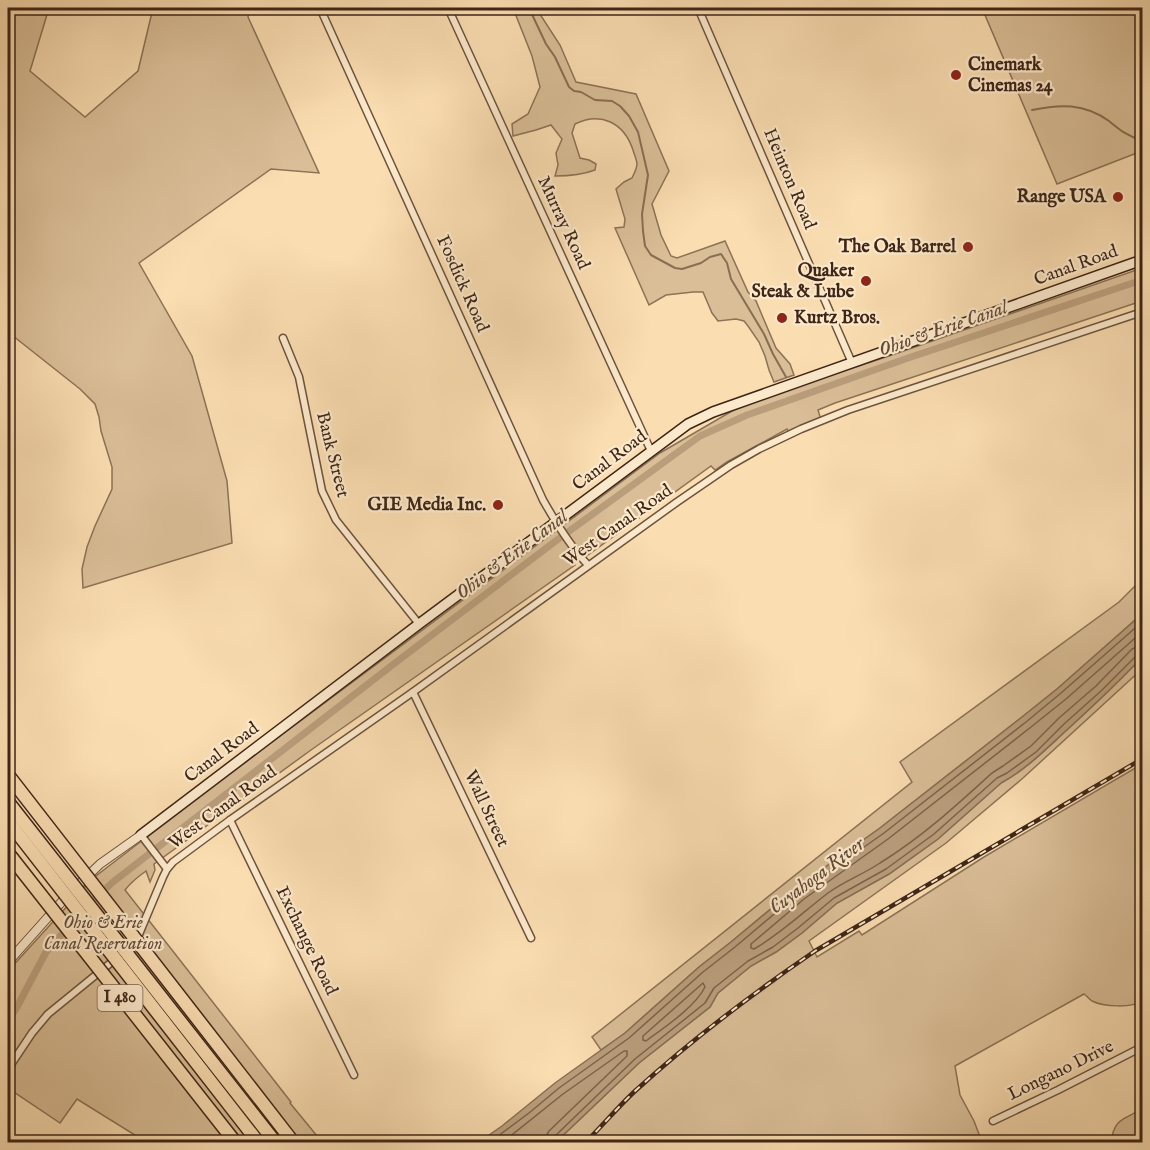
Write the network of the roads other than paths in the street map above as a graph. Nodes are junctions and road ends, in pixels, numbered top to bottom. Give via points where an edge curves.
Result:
1 (320, 8) edge
2 (448, 8) edge
3 (698, 8) edge
4 (1143, 260) edge
5 (1143, 312) edge
6 (283, 338) dead end
7 (852, 363) junction
8 (651, 451) junction
9 (559, 527) junction
10 (588, 566) junction
11 (419, 624) junction
12 (413, 692) junction
13 (8, 776) edge
14 (8, 802) edge
15 (230, 820) junction
16 (8, 821) edge
17 (141, 836) junction
18 (8, 853) edge
19 (167, 869) junction
20 (531, 939) dead end
21 (8, 962) edge
22 (1143, 1047) edge
23 (8, 1070) edge
24 (354, 1075) dead end
25 (993, 1121) dead end
26 (235, 1143) edge
27 (258, 1143) edge
28 (275, 1143) edge
29 (293, 1143) edge

1 - 9 street, Fosdick Road via 543,500
2 - 8 street, Murray Road
3 - 7 street, Heinton Road
4 - 7 main road, Canal Road
5 - 10 street, West Canal Road via 848,410 786,435 731,465
6 - 11 street, Bank Street via 299,377 322,491 336,520
7 - 8 main road, Canal Road via 713,412 688,424
8 - 9 main road, Canal Road
9 - 10 street, Fosdick Road
9 - 11 main road, Canal Road
10 - 12 street, West Canal Road
11 - 17 main road, Canal Road
12 - 15 street, West Canal Road
12 - 20 street, Wall Street
13 - 29 highway, I 480, bridge
14 - 28 highway, bridge
15 - 19 street, West Canal Road
15 - 24 street, Exchange Road
16 - 27 highway, bridge
17 - 19 street, West Canal Road
17 - 21 street, Canal Road via 100,864
18 - 26 highway, I 480, bridge
19 - 23 street, West Canal Road via 137,939 48,1014
22 - 25 street, Longano Drive

